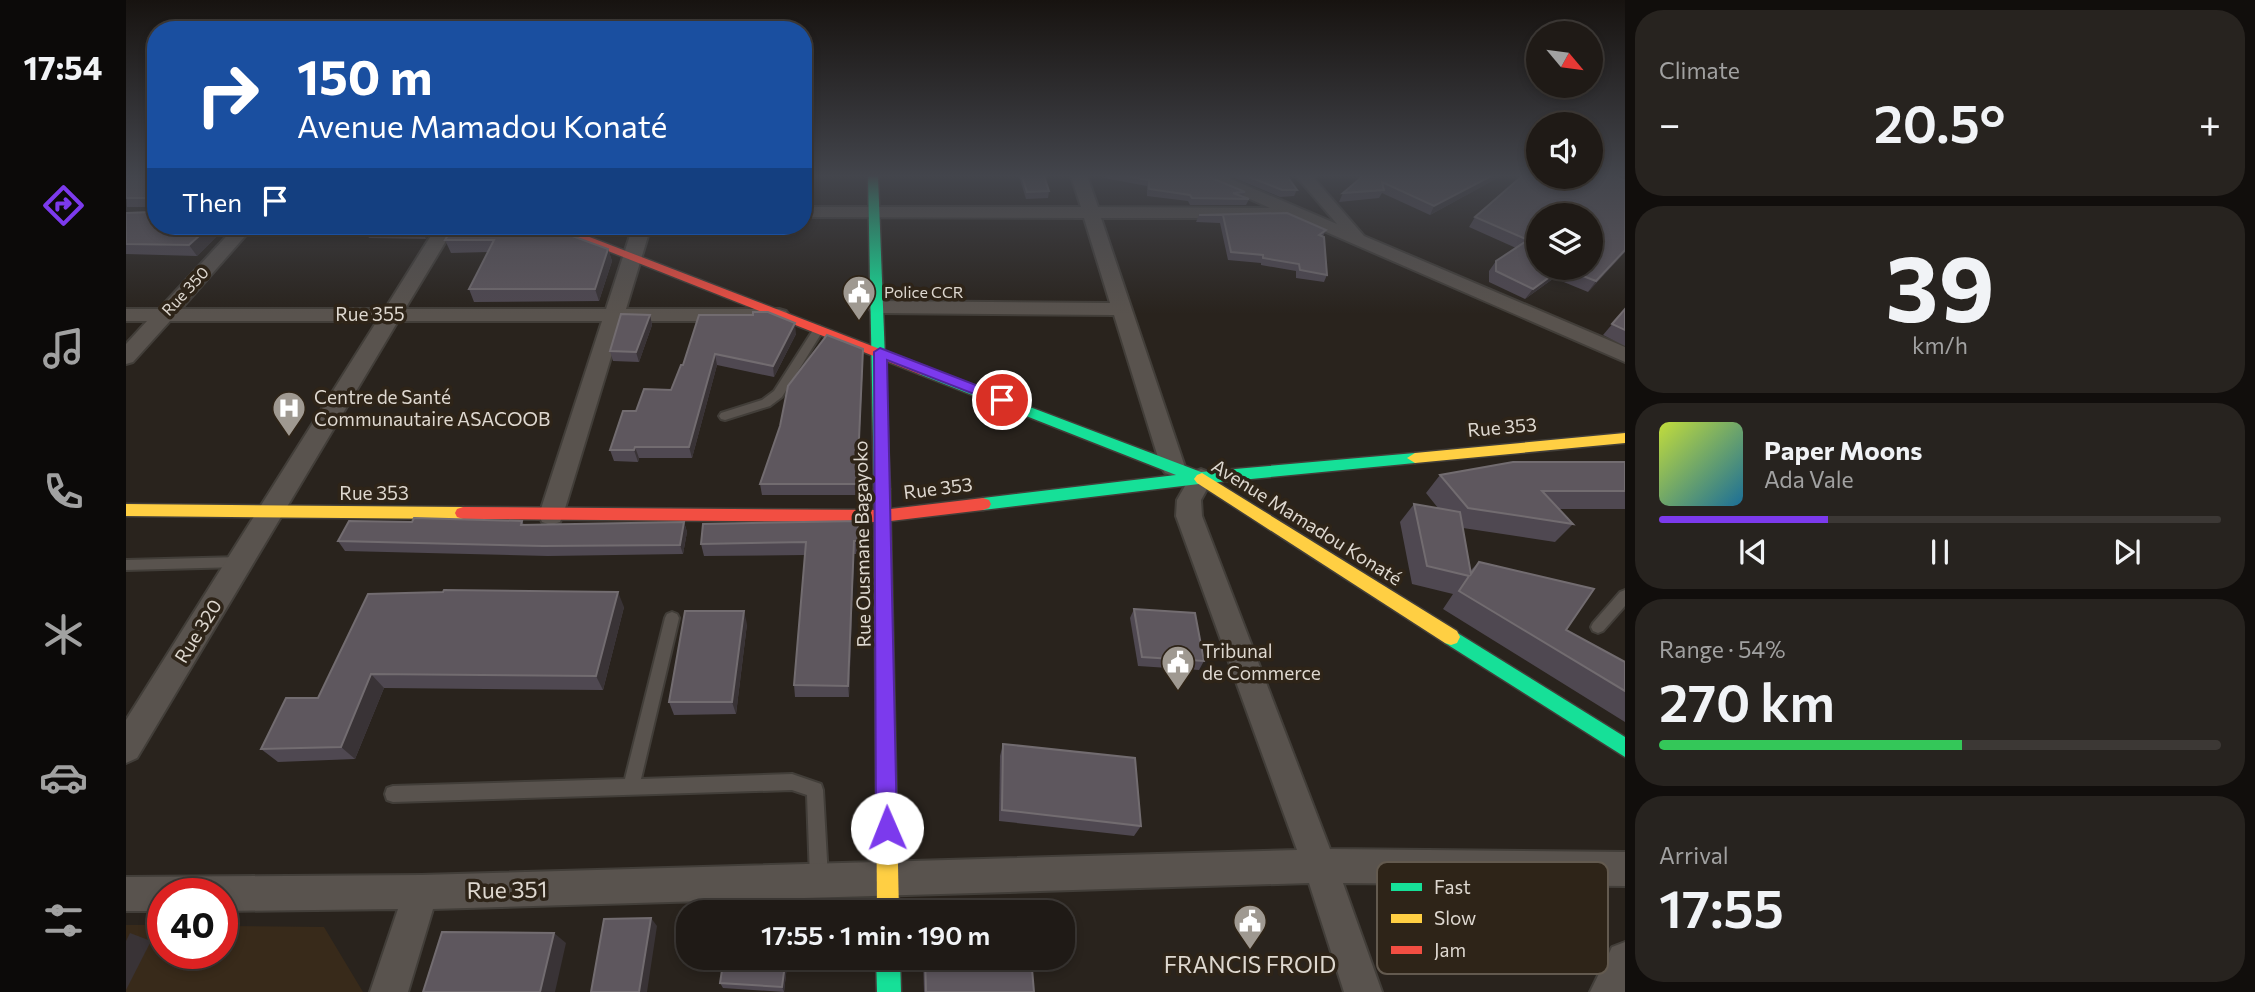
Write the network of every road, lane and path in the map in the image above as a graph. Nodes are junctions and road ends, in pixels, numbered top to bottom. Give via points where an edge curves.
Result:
1 (874, 222) edge
2 (1093, 222) edge
3 (1319, 222) edge
4 (1345, 222) edge
5 (238, 235) edge
6 (440, 235) edge
7 (574, 235) edge
8 (639, 235) edge
9 (1361, 240) junction
10 (632, 258) junction
11 (878, 307) junction
12 (1122, 309) junction
13 (164, 313) junction
14 (392, 314) junction
15 (615, 314) junction
16 (126, 315) edge
17 (779, 315) junction
18 (819, 329) junction
19 (880, 352) junction
20 (1625, 355) edge
21 (126, 357) edge
22 (725, 416) dead end
23 (1625, 438) edge
24 (1173, 467) junction
25 (1201, 478) junction
26 (126, 510) edge
27 (270, 513) junction
28 (551, 514) junction
29 (882, 516) junction
30 (240, 562) junction
31 (126, 565) edge
32 (1625, 596) edge
33 (672, 618) dead end
34 (1598, 627) dead end
35 (126, 748) edge
36 (1625, 748) edge
37 (632, 787) junction
38 (393, 794) dead end
39 (1321, 866) junction
40 (1377, 867) edge
41 (819, 882) junction
42 (421, 892) junction
43 (126, 894) edge
44 (887, 896) edge
45 (1625, 960) edge
46 (888, 970) edge
47 (389, 992) edge
48 (889, 992) edge
49 (1363, 992) edge
50 (1609, 992) edge

1 - 11 street, Rue Ousmane Bagayoko
2 - 12 street
3 - 9 street
4 - 9 street
5 - 13 street, Rue 350
6 - 14 street, Rue 320
7 - 10 street, Avenue Mamadou Konaté
8 - 10 street
9 - 20 street
10 - 15 street
10 - 17 street, Avenue Mamadou Konaté
11 - 12 street
11 - 19 street, Rue Ousmane Bagayoko
12 - 24 street
13 - 14 street, Rue 355
13 - 16 street, Rue 355
13 - 21 street, Rue 350
14 - 15 street, Rue 355
14 - 27 street, Rue 320
15 - 17 street, Rue 355
15 - 28 street
17 - 18 street, Avenue Mamadou Konaté
18 - 19 street, Avenue Mamadou Konaté
18 - 22 lane via 778,394 766,403
19 - 24 street, Avenue Mamadou Konaté
19 - 29 street, Rue Ousmane Bagayoko
23 - 25 street, Rue 353
24 - 25 street, Avenue Mamadou Konaté
25 - 29 street, Rue 353
25 - 36 street, Avenue Mamadou Konaté
25 - 39 street via 1189,500 1189,516
26 - 27 street, Rue 353
27 - 28 street, Rue 353
27 - 30 street, Rue 320
28 - 29 street, Rue 353
29 - 44 street, Rue Ousmane Bagayoko
30 - 31 lane
30 - 35 street, Rue 320
32 - 34 lane
33 - 37 lane
37 - 38 lane
37 - 41 lane via 792,782 815,790
39 - 40 street, Rue 351
39 - 44 street, Rue 351
39 - 49 street
41 - 42 street, Rue 351
41 - 44 street, Rue 351
42 - 43 street, Rue 351
42 - 47 street
45 - 50 street
46 - 48 street

